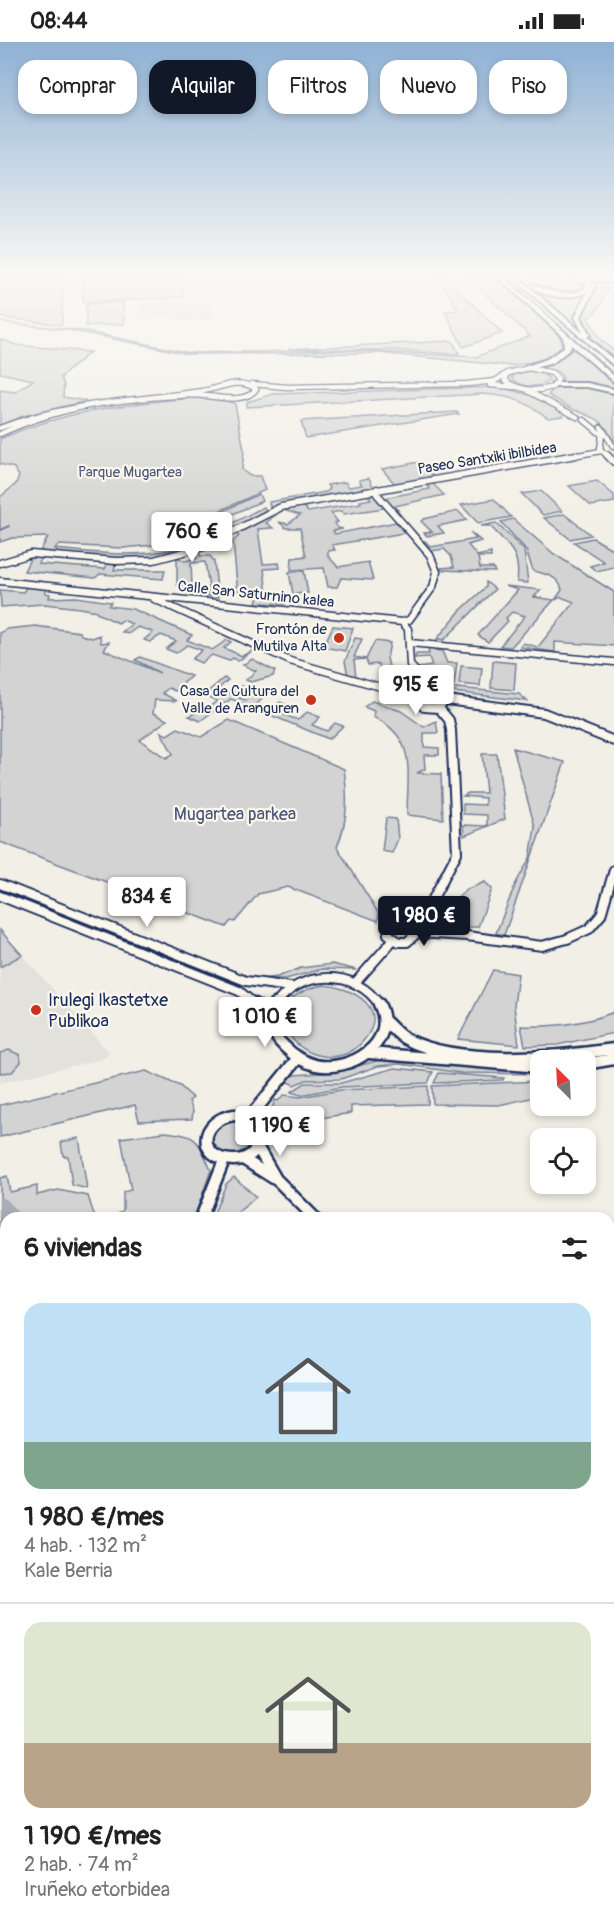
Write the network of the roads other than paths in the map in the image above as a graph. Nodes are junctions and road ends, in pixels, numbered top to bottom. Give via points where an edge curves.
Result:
1 (547, 361) edge
2 (593, 361) edge
3 (601, 361) edge
4 (529, 368) junction
5 (508, 373) junction
6 (614, 373) edge
7 (614, 380) edge
8 (247, 384) junction
9 (555, 386) junction
10 (515, 387) junction
11 (223, 388) junction
12 (523, 389) junction
13 (547, 389) junction
14 (614, 391) edge
15 (254, 393) junction
16 (227, 396) junction
17 (583, 417) junction
18 (0, 428) edge
19 (0, 434) edge
20 (614, 448) edge
21 (603, 450) junction
22 (614, 462) edge
23 (377, 489) junction
24 (0, 563) edge
25 (0, 581) edge
26 (140, 596) junction
27 (175, 599) junction
28 (169, 608) junction
29 (402, 622) junction
30 (410, 643) junction
31 (614, 662) edge
32 (424, 699) junction
33 (437, 702) junction
34 (614, 741) edge
35 (614, 870) edge
36 (0, 884) edge
37 (0, 896) edge
38 (411, 924) junction
39 (417, 933) junction
40 (393, 940) junction
41 (356, 982) junction
42 (291, 987) junction
43 (271, 1017) junction
44 (385, 1021) junction
45 (614, 1049) edge
46 (369, 1053) junction
47 (297, 1059) junction
48 (614, 1059) edge
49 (596, 1062) edge
50 (530, 1067) edge
51 (249, 1118) junction
52 (258, 1148) junction
53 (243, 1159) junction
54 (224, 1160) junction
55 (278, 1181) junction
56 (203, 1212) edge
57 (309, 1212) edge

1 - 4 highway
2 - 7 highway
3 - 6 highway
4 - 5 street
4 - 9 street via 552,373 558,380
5 - 8 street via 495,381 467,384
5 - 10 street via 505,380
8 - 11 street
8 - 15 street via 256,389
9 - 13 street
9 - 14 highway via 587,385
10 - 12 street
10 - 15 street via 334,388
11 - 16 street
11 - 18 street via 96,402
12 - 13 street
12 - 17 street
13 - 17 street via 547,396
15 - 16 street via 240,398
16 - 19 street via 177,396 100,405 45,416
17 - 20 street via 606,431
17 - 21 street via 602,435
20 - 21 street, Paseo Santxiki ibilbidea
21 - 22 street
21 - 23 street, Paseo Santxiki ibilbidea
23 - 24 street, Paseo Santxiki ibilbidea via 281,507 179,555 131,561 31,555
23 - 29 street via 377,494 430,555 437,572 433,587 409,620
25 - 26 street, Calle San Saturnino kalea
26 - 27 street, Calle San Saturnino kalea
26 - 28 street
27 - 28 street
27 - 29 street, Calle San Saturnino kalea
28 - 32 street via 290,661
29 - 30 street
30 - 31 street
30 - 33 street via 410,665 435,691
32 - 33 street
32 - 33 street via 424,707
33 - 34 street via 543,713
33 - 38 street via 451,730 457,853 427,910
35 - 39 street via 602,915 589,929 567,939 542,946
36 - 42 street via 246,981
37 - 43 street via 239,991
38 - 39 street
38 - 40 street via 391,925 387,934
39 - 40 street via 410,941
40 - 41 street
41 - 42 street via 322,977
41 - 44 street via 377,999
42 - 43 street via 274,1005
43 - 47 street via 276,1040
44 - 45 street via 405,1038 449,1050 511,1057 577,1055
44 - 46 street via 383,1032
46 - 47 street via 327,1066
46 - 50 street
47 - 51 street
48 - 49 street
51 - 52 street via 260,1131
51 - 54 street via 225,1116 208,1130 207,1144 216,1157
52 - 53 street
52 - 55 street
53 - 54 street
53 - 55 street
54 - 56 street
55 - 57 street

